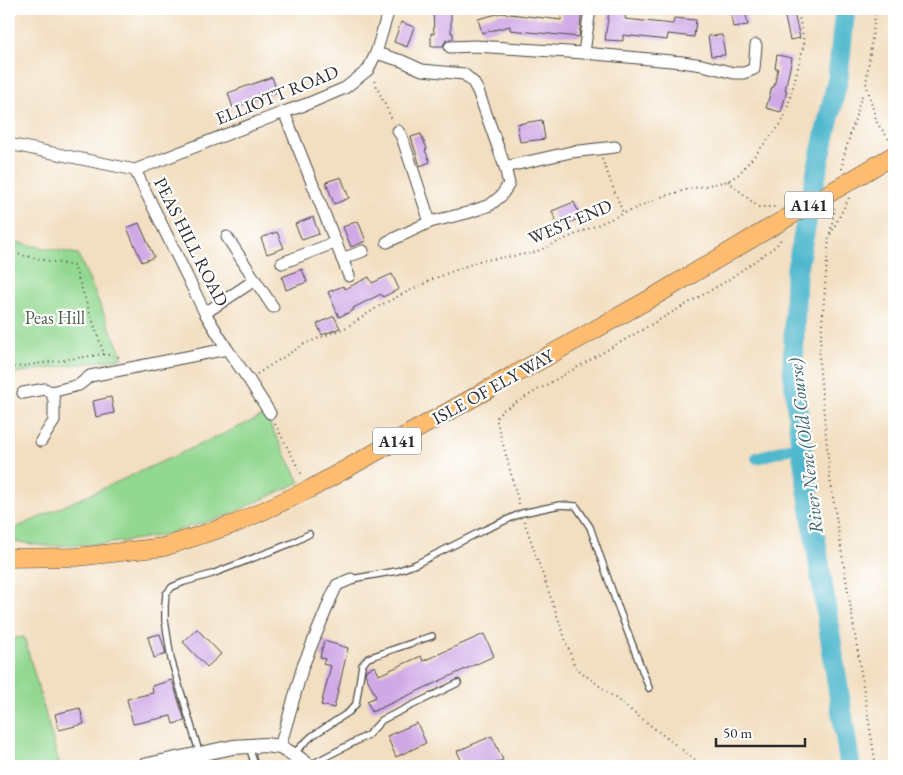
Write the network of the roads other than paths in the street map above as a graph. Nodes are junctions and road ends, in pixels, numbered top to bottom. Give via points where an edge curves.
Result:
1 (389, 9) edge
2 (590, 9) edge
3 (756, 45) dead end
4 (450, 47) dead end
5 (376, 53) junction
6 (584, 53) junction
7 (284, 112) junction
8 (398, 131) road end
9 (9, 144) edge
10 (615, 147) dead end
11 (894, 156) edge
12 (505, 166) junction
13 (135, 170) junction
14 (430, 222) junction
15 (227, 237) dead end
16 (336, 242) junction
17 (388, 242) dead end
18 (363, 251) dead end
19 (342, 259) junction
20 (282, 263) dead end
21 (348, 276) dead end
22 (255, 280) junction
23 (273, 307) dead end
24 (205, 313) junction
25 (227, 350) junction
26 (51, 392) junction
27 (23, 393) dead end
28 (270, 412) road end
29 (41, 441) dead end
30 (309, 534) dead end
31 (9, 558) edge
32 (350, 579) joint
33 (432, 636) dead end
34 (458, 682) dead end
35 (649, 688) dead end
36 (249, 746) junction
37 (280, 747) junction
38 (200, 754) junction
39 (292, 754) junction
40 (143, 766) edge
41 (255, 766) edge
42 (308, 766) edge

1 - 5 street, ELLIOTT ROAD
2 - 6 street
3 - 6 street via 754,70 734,74 702,64
4 - 6 street
5 - 7 street, ELLIOTT ROAD via 368,70 345,88
5 - 12 street via 422,70 464,74 478,91
7 - 13 street, ELLIOTT ROAD
7 - 16 street
8 - 14 street
9 - 13 street, PEAS HILL ROAD
10 - 12 street via 571,152
11 - 31 highway, ISLE OF ELY WAY / A141, bridge via 655,296 310,489 236,523 164,547 77,558
12 - 14 street via 509,184 490,205
13 - 24 street, PEAS HILL ROAD
14 - 17 street
15 - 22 street
16 - 19 street
16 - 20 street
18 - 19 street
19 - 21 street
22 - 23 street
22 - 24 street
24 - 25 street, PEAS HILL ROAD
25 - 26 street via 90,376 78,385
25 - 28 street, PEAS HILL ROAD
26 - 27 street via 45,389
26 - 29 street via 54,421
30 - 38 lane via 172,587 166,594 165,620 171,659
32 - 35 lane via 397,571 416,564 522,513 560,505 576,506 590,527
32 - 37 street via 337,585 331,598 303,666
33 - 39 lane via 368,658 362,665 356,704 350,712 312,736
34 - 42 lane via 382,720 368,734
36 - 37 street
36 - 38 street
36 - 41 lane
37 - 39 street
38 - 40 street
39 - 42 street

